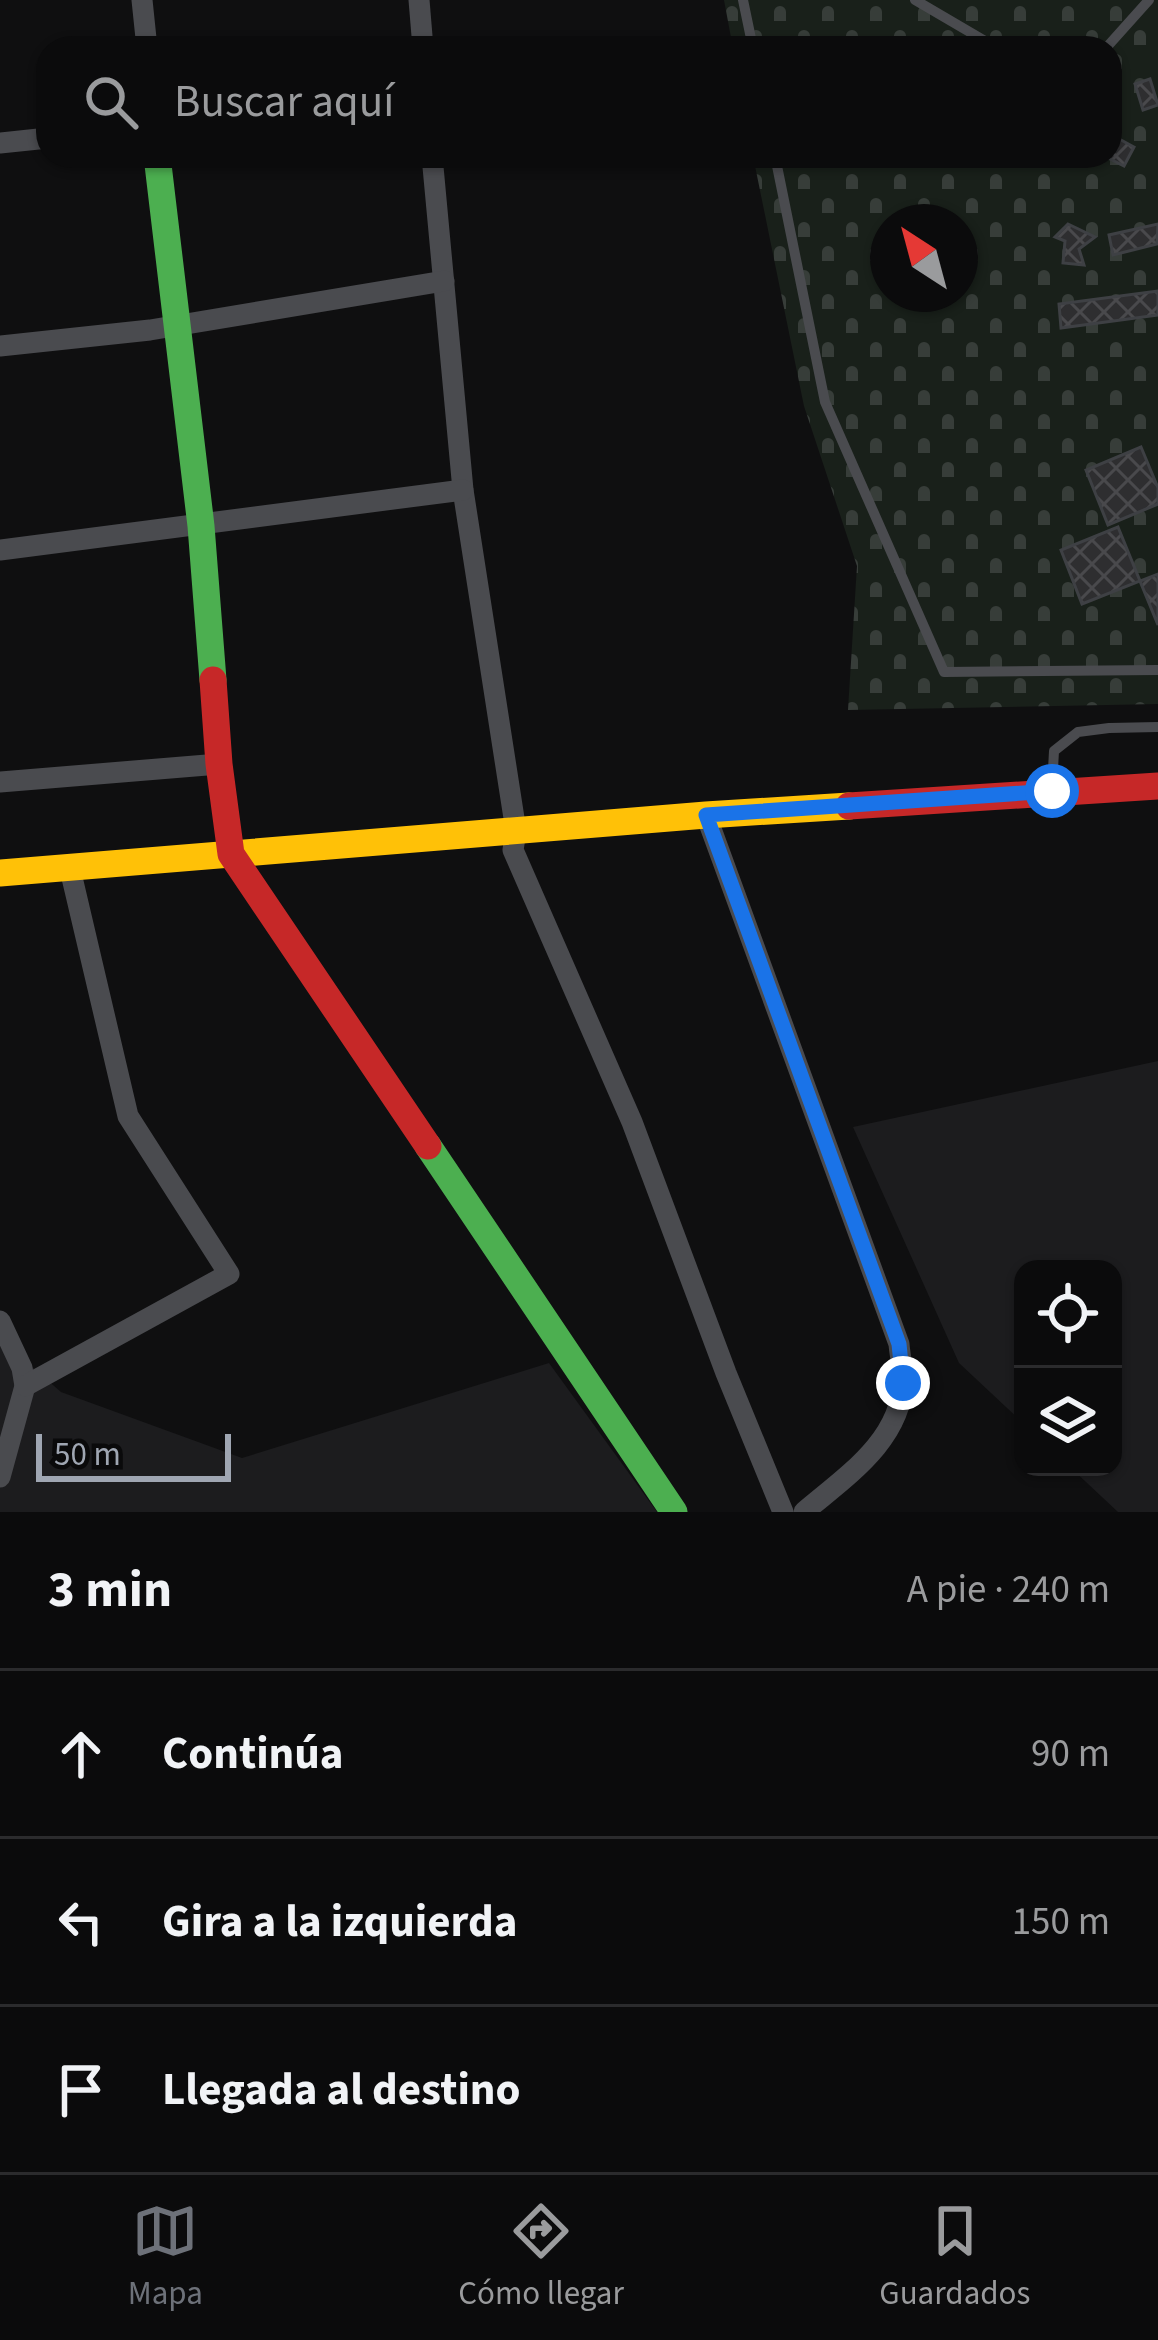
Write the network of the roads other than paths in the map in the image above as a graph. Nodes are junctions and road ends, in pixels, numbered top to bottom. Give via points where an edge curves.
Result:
1 (142, 0) edge
2 (419, 0) edge
3 (743, 0) edge
4 (915, 0) edge
5 (1149, 0) edge
6 (146, 36) edge
7 (422, 36) edge
8 (750, 36) edge
9 (976, 36) edge
10 (1117, 36) edge
11 (36, 139) edge
12 (0, 143) edge
13 (158, 168) edge
14 (433, 168) edge
15 (777, 168) edge
16 (444, 281) junction
17 (176, 325) junction
18 (0, 346) edge
19 (464, 490) junction
20 (201, 526) junction
21 (0, 550) edge
22 (1158, 670) edge
23 (1158, 727) edge
24 (219, 764) junction
25 (0, 782) edge
26 (1158, 786) edge
27 (1052, 791) junction
28 (706, 815) junction
29 (515, 831) junction
30 (231, 854) junction
31 (70, 868) junction
32 (0, 873) edge
33 (0, 1321) edge
34 (25, 1386) junction
35 (0, 1477) edge
36 (674, 1512) edge
37 (783, 1512) edge
38 (804, 1512) edge

1 - 6 street
2 - 7 street
3 - 8 lane
4 - 9 lane
5 - 10 lane
11 - 12 street
13 - 17 street
14 - 16 street
15 - 22 lane via 825,402 944,672
16 - 17 street
16 - 19 street
17 - 18 street
17 - 20 street
19 - 20 street
19 - 29 street
20 - 21 street
20 - 24 street
23 - 27 lane via 1078,732 1054,751
24 - 25 street
24 - 30 street
26 - 27 street
27 - 28 street
28 - 29 street
28 - 38 street via 899,1344 896,1417 870,1456
29 - 30 street
29 - 37 street via 513,850 632,1122
30 - 31 street
30 - 36 street
31 - 32 street
31 - 34 street via 128,1117 229,1274
33 - 34 street
34 - 35 street

